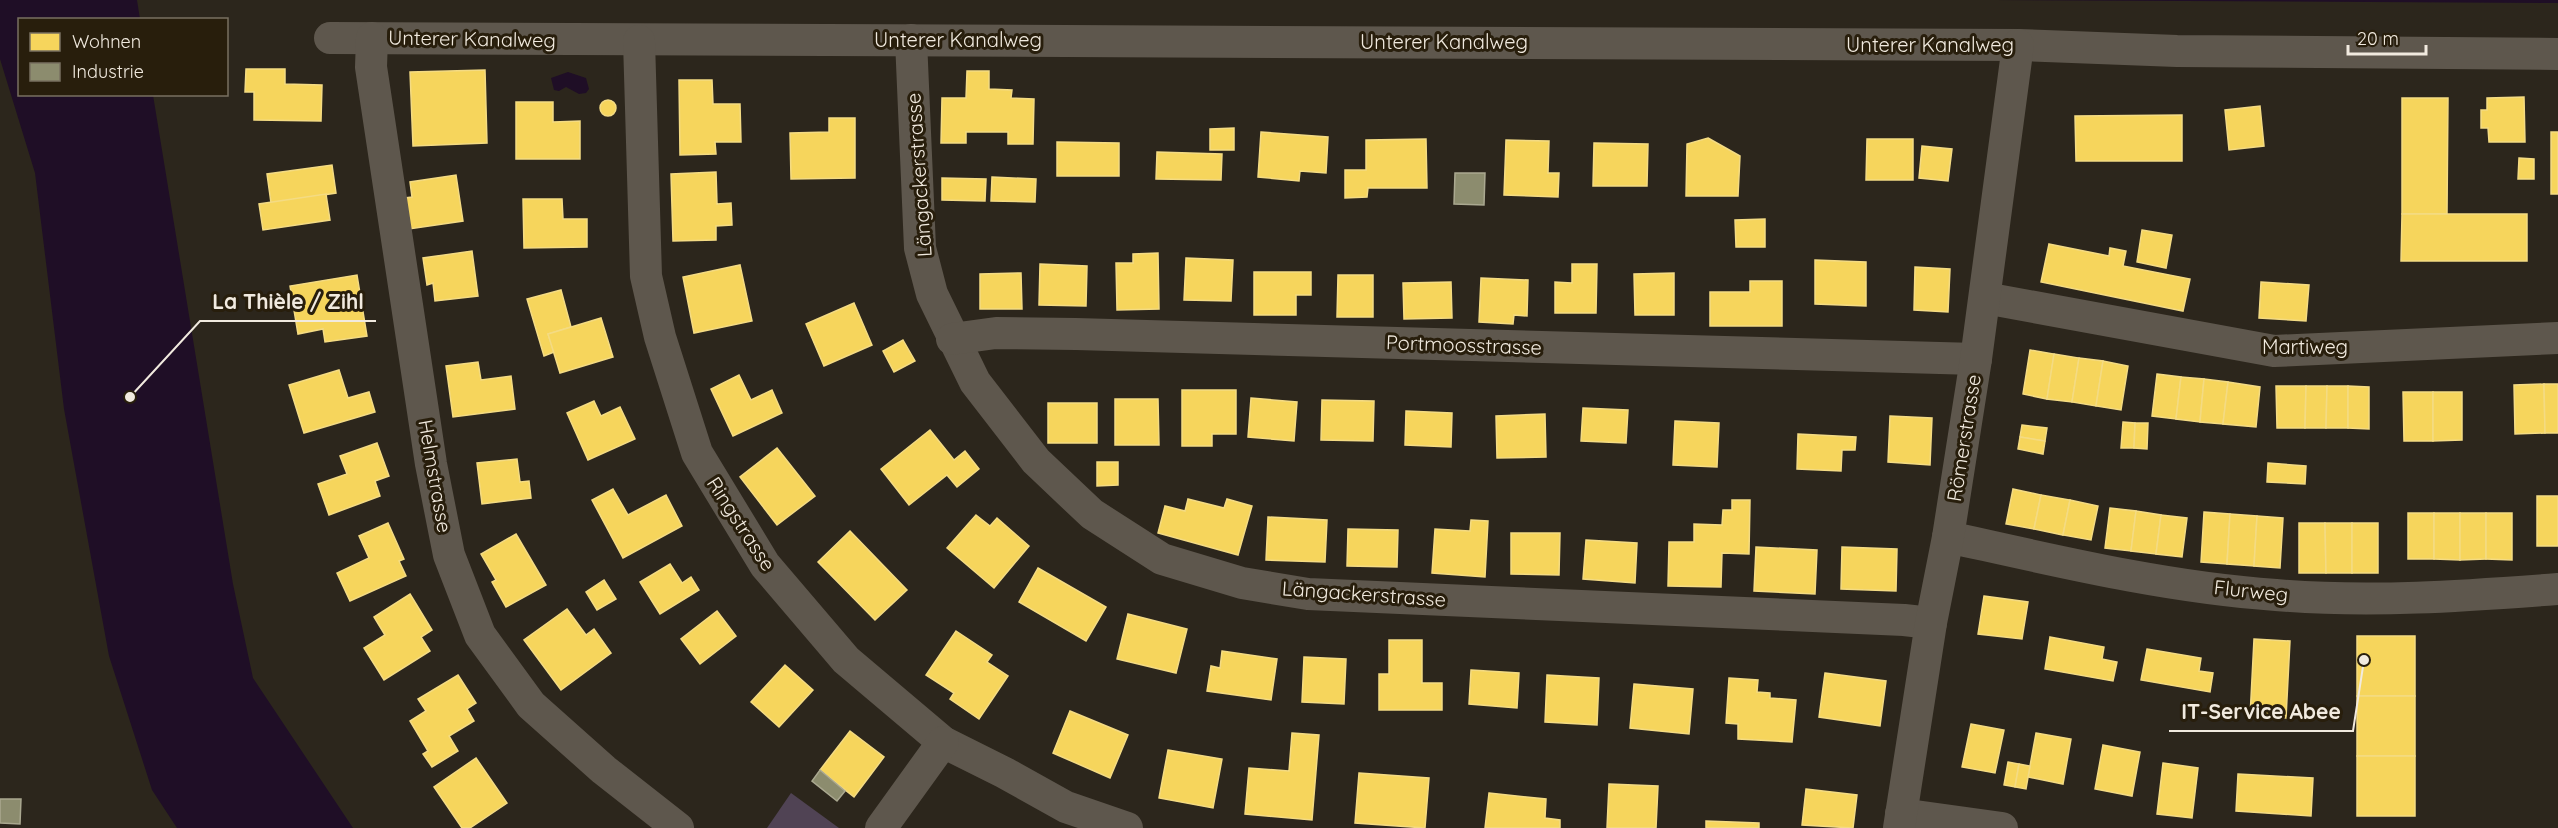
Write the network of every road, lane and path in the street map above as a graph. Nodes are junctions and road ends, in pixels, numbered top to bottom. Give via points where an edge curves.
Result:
1 (330, 38) dead end
2 (372, 38) junction
3 (912, 40) junction
4 (639, 41) junction
5 (2018, 45) junction
6 (2558, 54) edge
7 (1985, 298) junction
8 (2558, 338) edge
9 (952, 339) junction
10 (1976, 359) junction
11 (1948, 537) junction
12 (2558, 589) edge
13 (1930, 624) junction
14 (943, 742) junction
15 (1900, 821) edge
16 (678, 828) edge
17 (880, 828) edge
18 (1127, 828) edge
19 (2002, 828) edge

1 - 2 street, Unterer Kanalweg
2 - 4 street, Unterer Kanalweg
2 - 16 street, Helmstrasse via 371,67 398,252 449,555 480,635 531,705 604,770
3 - 4 street, Unterer Kanalweg
3 - 5 street, Unterer Kanalweg
3 - 9 street, Längackerstrasse via 920,248 932,294
4 - 14 street, Ringstrasse via 646,276 660,338 697,453 765,565 846,660
5 - 6 street, Unterer Kanalweg via 2177,51
5 - 7 street, Römerstrasse
7 - 8 street, Martiweg via 2274,351
7 - 10 street, Römerstrasse
9 - 10 street, Portmoosstrasse via 996,333 1076,334
9 - 13 street, Längackerstrasse via 975,382 1006,424 1036,461 1092,514 1162,559 1242,583 1308,594
10 - 11 street, Römerstrasse
11 - 12 street, Flurweg via 2135,578 2276,595 2444,597
11 - 13 street, Römerstrasse
13 - 15 street, Römerstrasse
14 - 17 street
14 - 18 street, Ringstrasse via 1066,807
15 - 19 street

